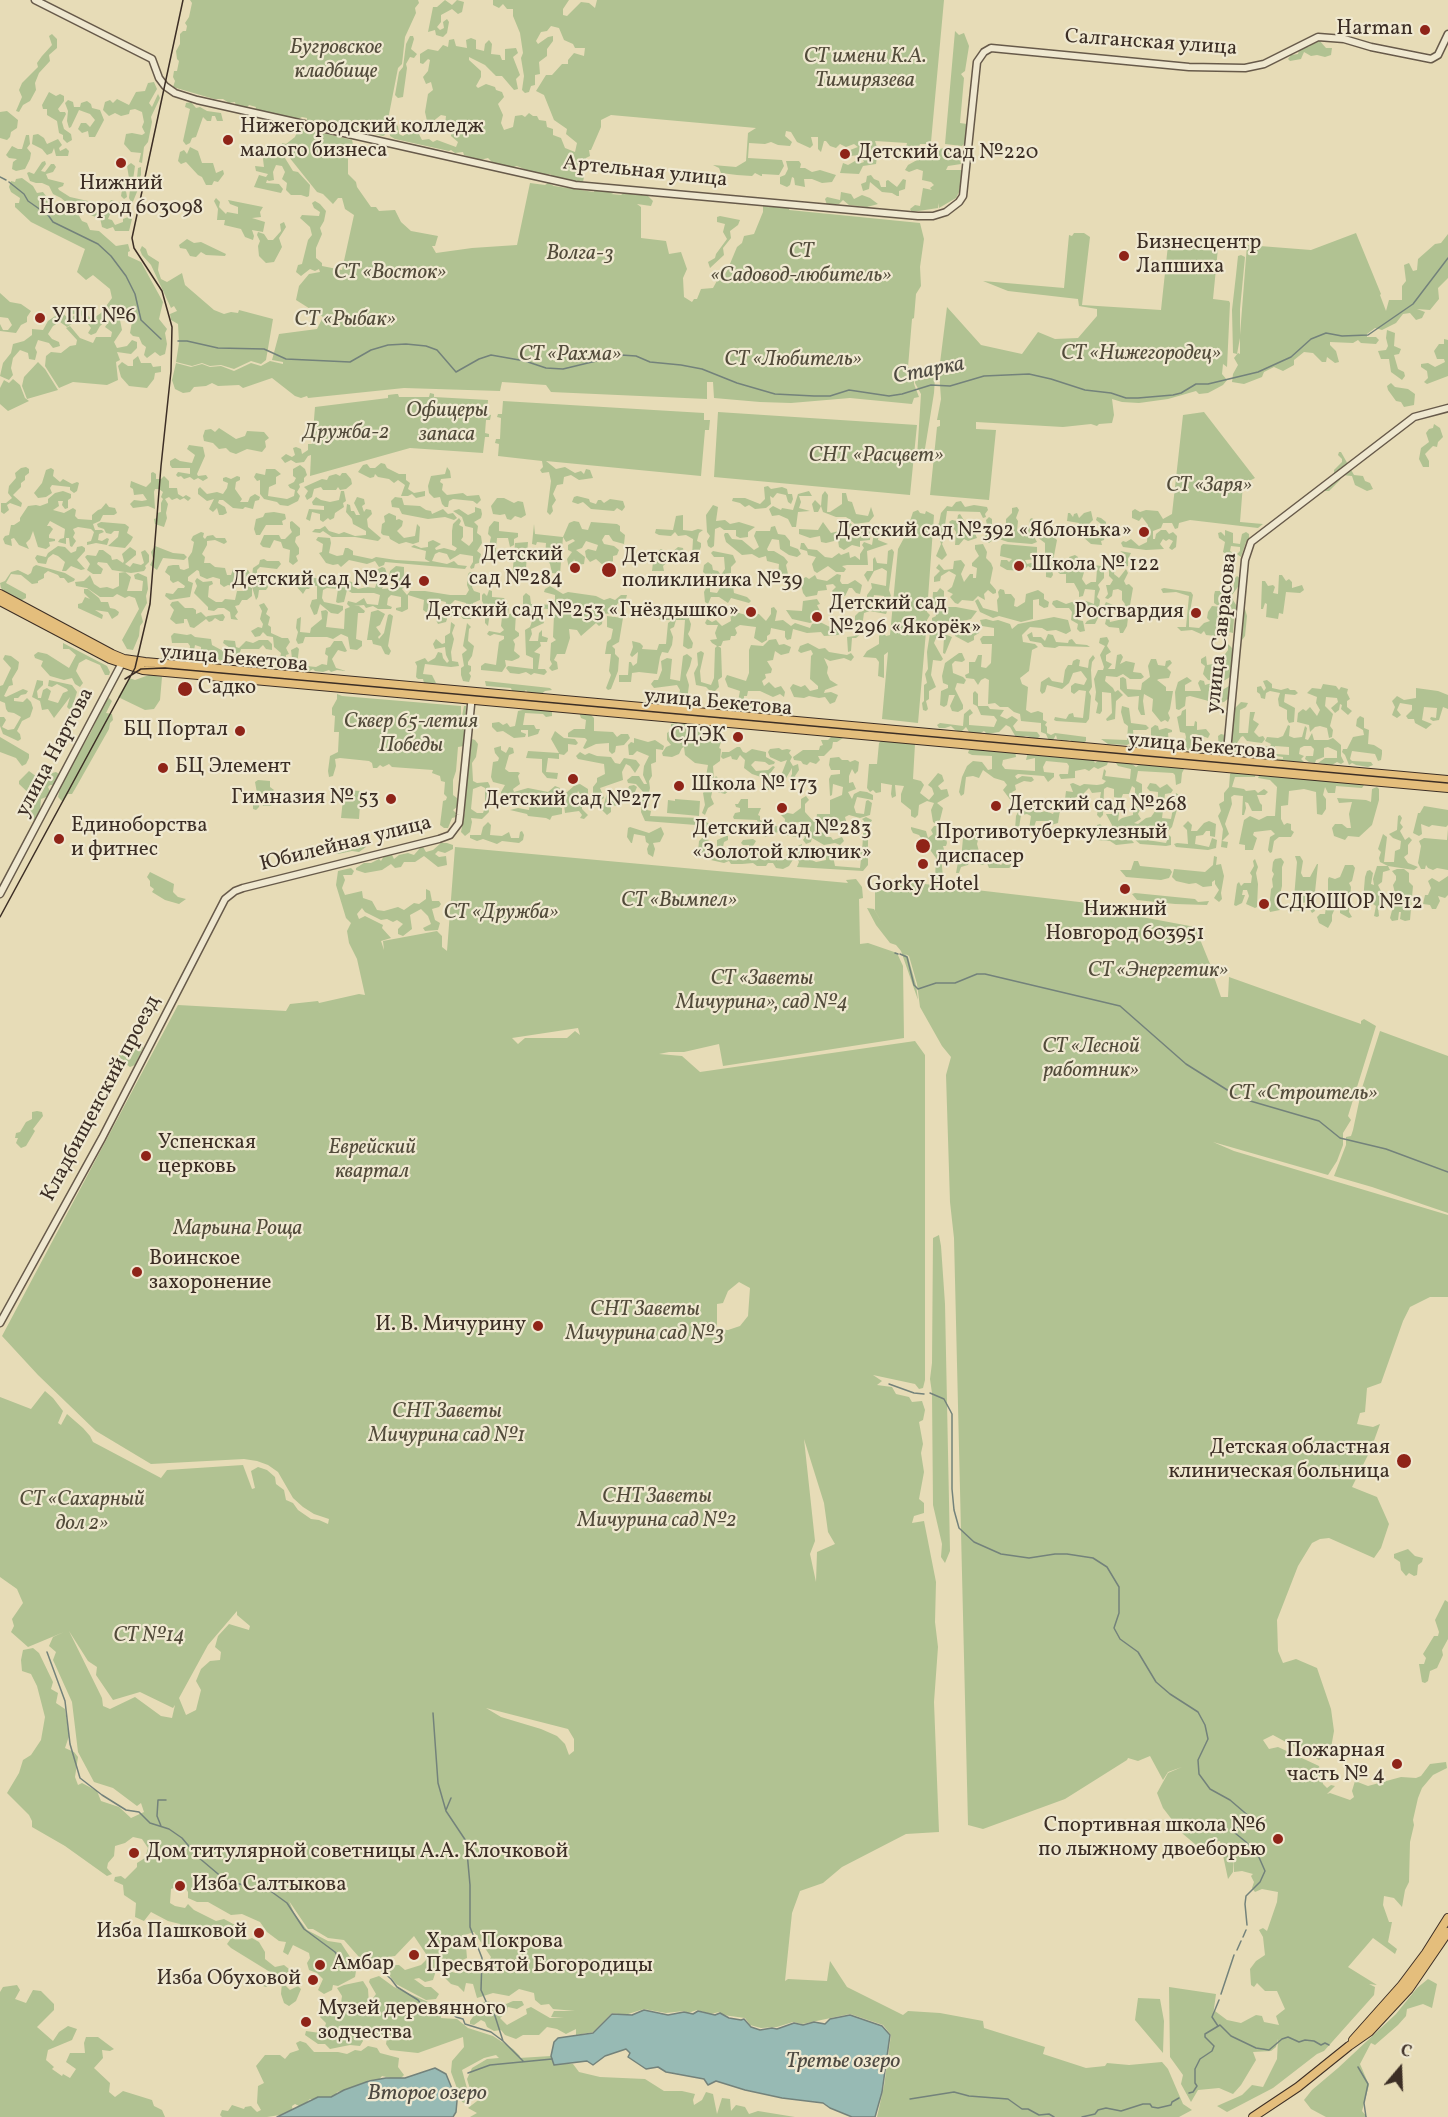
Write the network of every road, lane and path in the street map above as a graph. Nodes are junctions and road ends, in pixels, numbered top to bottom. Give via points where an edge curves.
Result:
1 (35, 0) edge
2 (1448, 34) edge
3 (977, 63) joint
4 (1448, 408) edge
5 (0, 594) edge
6 (0, 601) edge
7 (123, 662) junction
8 (472, 696) junction
9 (1226, 764) junction
10 (1448, 780) edge
11 (1448, 788) edge
12 (235, 891) joint
13 (0, 894) edge
14 (0, 1323) edge
15 (1448, 1918) edge
16 (1448, 1932) edge
17 (1349, 2046) junction
18 (1253, 2117) edge

1 - 3 street, Артельная улица via 152,58 162,82 175,93 238,110 588,187 933,216 956,205 964,192
2 - 3 street, Салганская улица via 1438,55 1431,59 1323,36 1264,64 1245,68 1181,67 991,48
4 - 9 street, улица Саврасова via 1414,417 1248,547
5 - 7 main road, улица Бекетова
6 - 7 main road, улица Бекетова
7 - 8 main road, улица Бекетова
7 - 13 street, улица Нартова
8 - 9 main road, улица Бекетова
8 - 12 street, Юбилейная улица via 459,823 450,835
9 - 10 main road, улица Бекетова
9 - 11 main road, улица Бекетова
12 - 14 street, Кладбищенский проезд via 222,904 102,1138
15 - 17 main road via 1402,1985
16 - 17 main road via 1409,1989 1369,2032
17 - 18 main road

